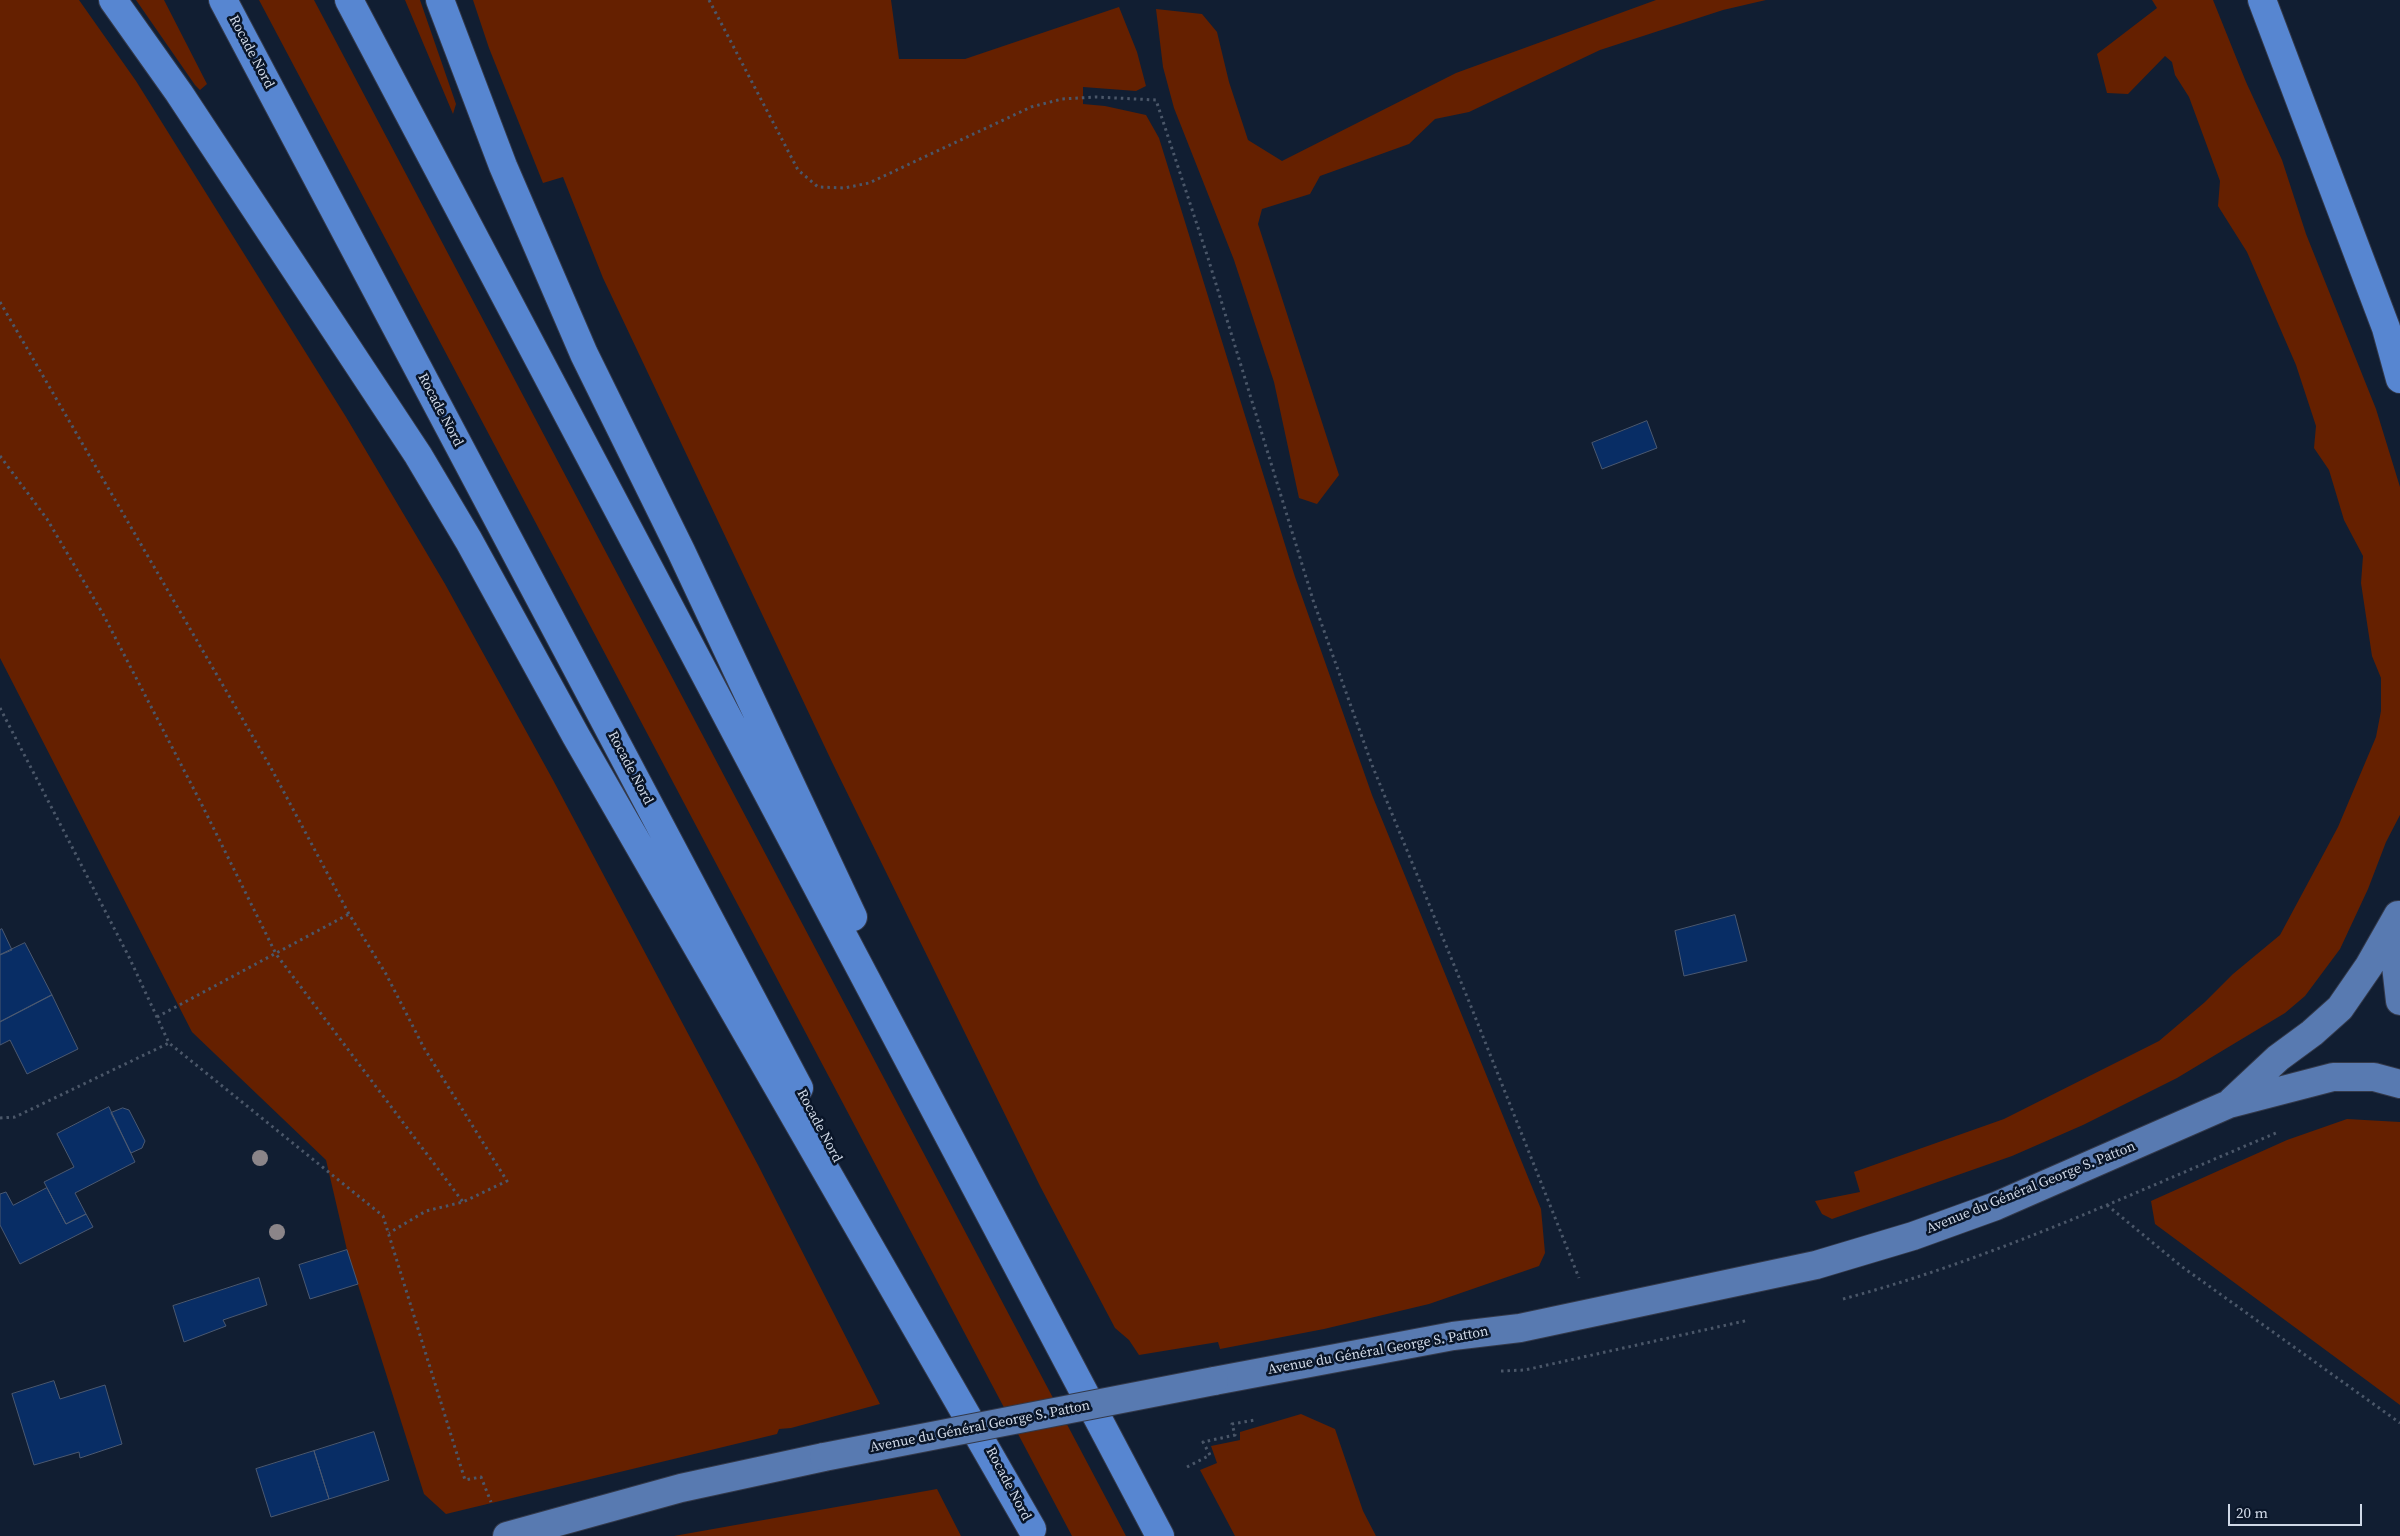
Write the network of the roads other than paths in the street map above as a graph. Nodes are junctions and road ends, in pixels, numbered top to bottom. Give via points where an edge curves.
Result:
1 (114, 0) edge
2 (223, 0) edge
3 (349, 0) edge
4 (440, 0) edge
5 (2262, 0) edge
6 (2386, 328) junction
7 (2400, 354) edge
8 (2400, 380) edge
9 (2399, 911) edge
10 (2400, 1001) edge
11 (2400, 1084) edge
12 (2229, 1104) junction
13 (1009, 1252) junction
14 (1034, 1532) edge
15 (507, 1536) edge
16 (1160, 1536) edge

1 - 14 highway via 179,93 423,464 469,541 580,745
2 - 14 highway, Rocade Nord
3 - 13 highway
4 - 13 highway via 503,166 584,354 686,560
5 - 6 highway
6 - 7 highway
6 - 8 highway
9 - 10 main road via 2395,957
9 - 12 main road, Avenue du Général George S. Patton via 2369,966 2340,1008 2278,1058
11 - 12 main road, Avenue du Général George S. Patton via 2374,1077 2333,1077
12 - 15 main road, Avenue du Général George S. Patton, bridge via 1996,1206 1913,1236 1816,1265 1520,1328 1453,1336 1214,1380 824,1457 681,1488
13 - 16 highway

